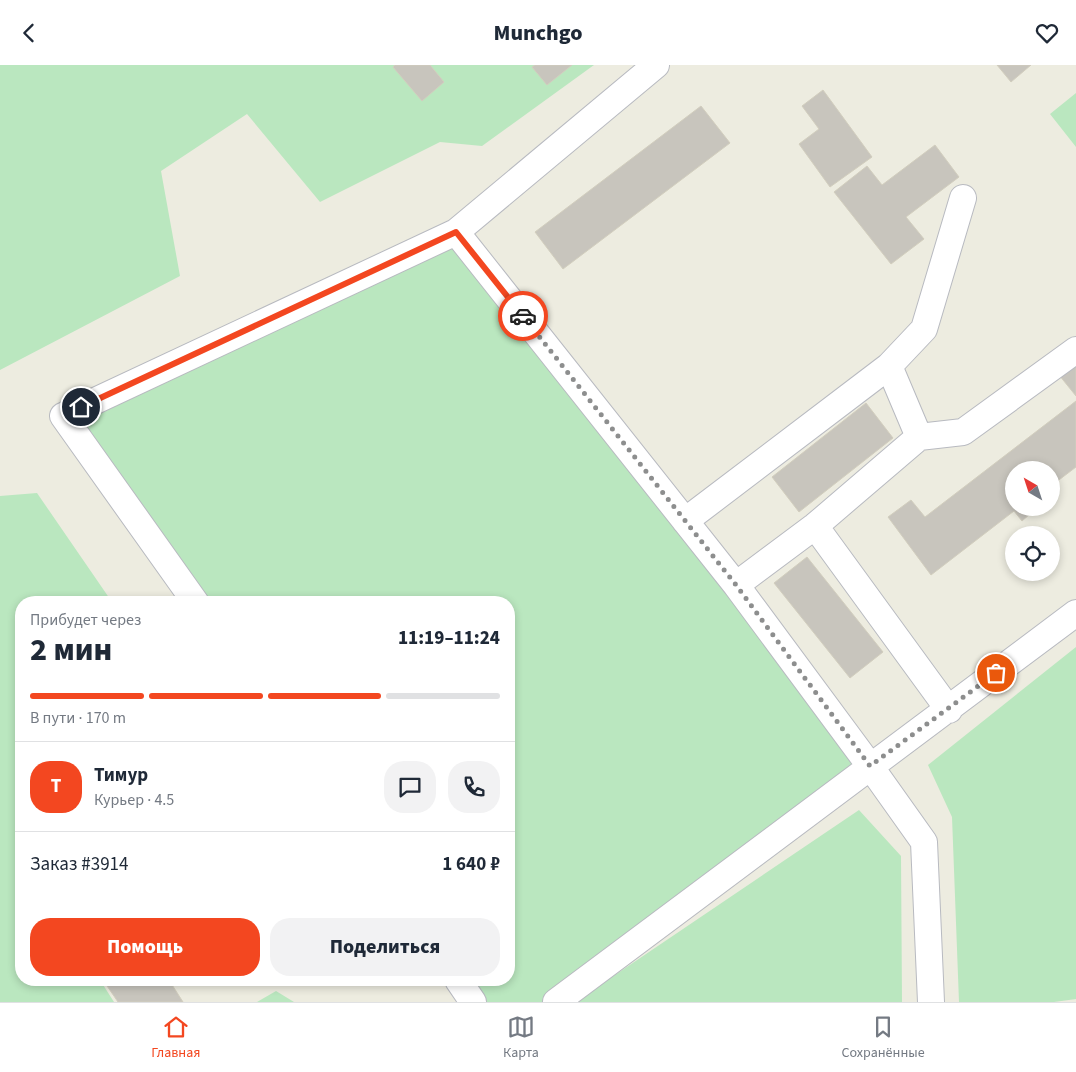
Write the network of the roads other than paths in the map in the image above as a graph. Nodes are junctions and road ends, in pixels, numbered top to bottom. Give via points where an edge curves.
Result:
1 (656, 65) edge
2 (962, 198) dead end
3 (456, 232) junction
4 (1076, 350) edge
5 (889, 366) junction
6 (919, 437) junction
7 (685, 521) junction
8 (815, 526) junction
9 (736, 585) junction
10 (191, 596) edge
11 (1076, 613) edge
12 (949, 709) junction
13 (870, 766) junction
14 (462, 986) edge
15 (473, 1002) edge
16 (556, 1002) edge
17 (931, 1002) edge

1 - 3 lane
2 - 5 lane via 924,329
3 - 7 lane
3 - 10 lane via 63,416
4 - 6 lane via 963,432
5 - 6 lane
5 - 7 lane
6 - 8 lane
7 - 9 lane
8 - 9 lane
8 - 12 lane
9 - 13 lane
11 - 12 lane
12 - 13 lane
13 - 16 lane
13 - 17 lane via 924,842
14 - 15 lane

